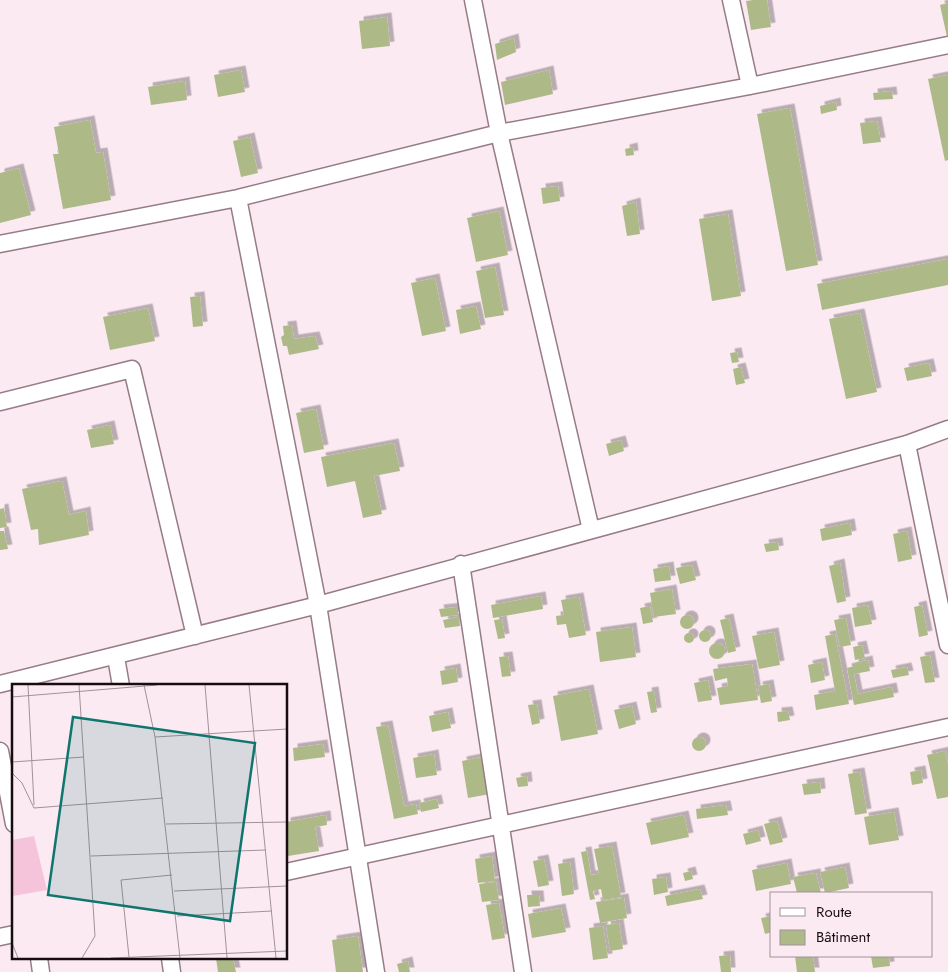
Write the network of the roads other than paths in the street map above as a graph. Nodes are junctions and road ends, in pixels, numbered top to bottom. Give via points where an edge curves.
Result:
1 (472, 0) edge
2 (731, 0) edge
3 (948, 45) edge
4 (750, 86) junction
5 (498, 133) junction
6 (238, 198) junction
7 (0, 244) edge
8 (0, 402) edge
9 (948, 429) edge
10 (907, 444) junction
11 (591, 530) junction
12 (461, 564) junction
13 (318, 605) junction
14 (195, 636) junction
15 (948, 645) edge
16 (116, 657) junction
17 (0, 684) edge
18 (121, 684) edge
19 (948, 727) edge
20 (0, 750) edge
21 (12, 813) edge
22 (500, 825) junction
23 (358, 856) junction
24 (288, 872) edge
25 (376, 972) edge
26 (523, 972) edge

1 - 5 street
2 - 4 street
3 - 4 street
4 - 5 street
5 - 6 street
5 - 11 street
6 - 7 street
6 - 13 street
8 - 14 street via 132,369
9 - 10 street
10 - 11 street
10 - 15 street
11 - 12 street
12 - 13 street
12 - 22 street
13 - 14 street
13 - 23 street
14 - 16 street
16 - 17 street
16 - 18 street
19 - 22 street
20 - 21 street
22 - 23 street
22 - 26 street
23 - 24 street
23 - 25 street

